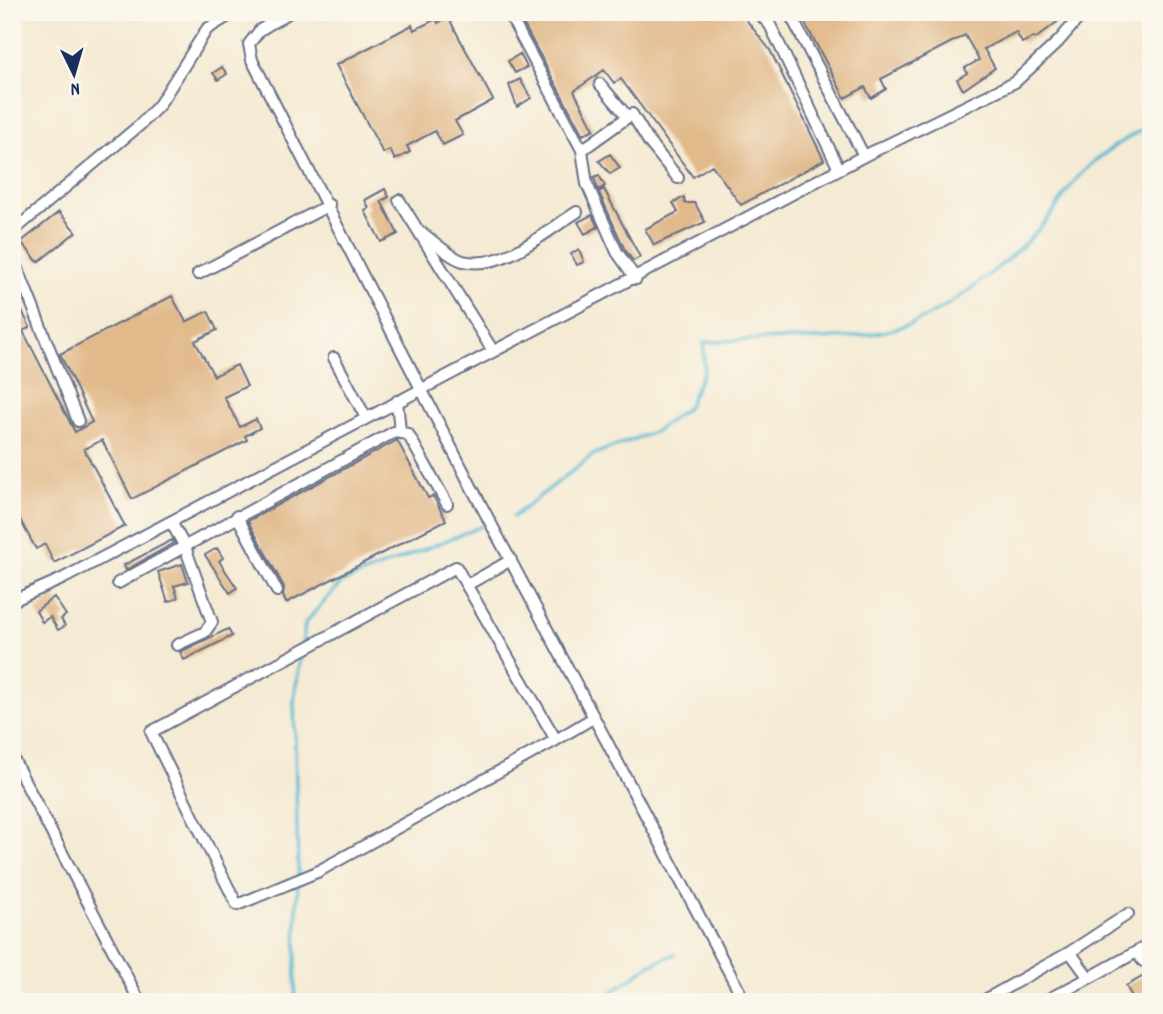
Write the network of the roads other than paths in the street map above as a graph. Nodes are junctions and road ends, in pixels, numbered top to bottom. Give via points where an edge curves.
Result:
1 (235, 12) edge
2 (290, 12) edge
3 (508, 12) edge
4 (758, 12) edge
5 (789, 12) edge
6 (1084, 12) edge
7 (600, 84) dead end
8 (627, 117) junction
9 (582, 150) junction
10 (864, 156) junction
11 (839, 169) junction
12 (678, 178) dead end
13 (399, 200) dead end
14 (329, 205) junction
15 (577, 212) dead end
16 (418, 230) junction
17 (12, 232) edge
18 (12, 254) edge
19 (198, 274) dead end
20 (636, 279) junction
21 (493, 351) junction
22 (334, 358) dead end
23 (422, 387) junction
24 (397, 401) junction
25 (366, 418) junction
26 (78, 421) dead end
27 (400, 431) junction
28 (447, 504) dead end
29 (237, 516) junction
30 (171, 522) junction
31 (185, 547) junction
32 (512, 560) junction
33 (118, 583) dead end
34 (467, 584) junction
35 (277, 591) dead end
36 (12, 601) edge
37 (177, 645) dead end
38 (593, 718) junction
39 (556, 740) junction
40 (12, 757) edge
41 (1128, 914) dead end
42 (1151, 944) edge
43 (1070, 952) junction
44 (1136, 952) junction
45 (1151, 961) edge
46 (1089, 978) junction
47 (140, 1002) edge
48 (745, 1002) edge
49 (981, 1002) edge
50 (1043, 1002) edge

1 - 17 lane via 207,29 159,105 141,124
2 - 14 lane via 260,30 249,44 252,60
3 - 9 lane
4 - 11 lane via 770,25
5 - 10 lane
6 - 10 lane via 1015,82
7 - 8 lane
8 - 9 lane
8 - 12 lane via 632,114
9 - 20 lane via 587,184 617,252
10 - 11 lane
11 - 20 lane
13 - 16 lane
14 - 19 lane
14 - 23 lane
15 - 16 lane via 502,258 486,262 461,261
16 - 21 lane
18 - 26 lane
20 - 21 lane
21 - 23 lane
22 - 25 lane
23 - 24 lane
23 - 32 lane
24 - 25 lane
24 - 27 lane
25 - 30 lane
27 - 28 lane via 408,434
27 - 29 lane
29 - 31 lane
29 - 35 lane
30 - 31 lane
30 - 36 lane
31 - 33 lane
31 - 37 lane via 212,622 205,632
32 - 34 lane
32 - 38 lane
34 - 39 lane
34 - 39 lane via 456,567 151,732 237,905 317,872
38 - 39 lane
38 - 48 lane
40 - 47 lane
41 - 43 lane
42 - 44 lane
43 - 46 lane
43 - 49 lane
44 - 45 lane via 1143,961
44 - 46 lane
46 - 50 lane

